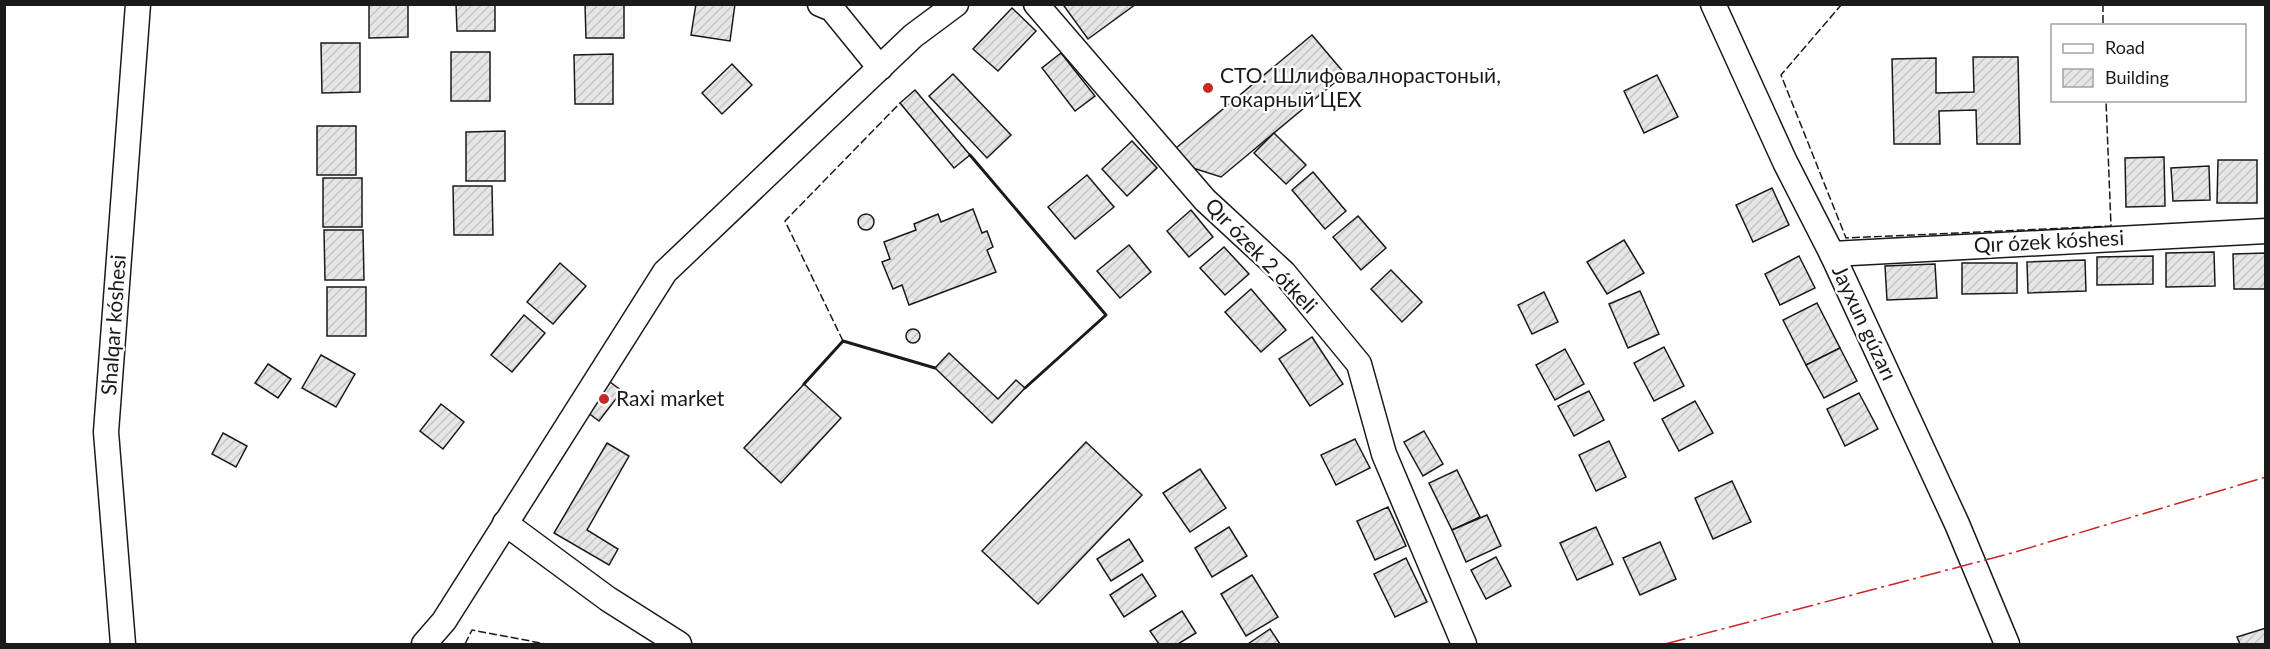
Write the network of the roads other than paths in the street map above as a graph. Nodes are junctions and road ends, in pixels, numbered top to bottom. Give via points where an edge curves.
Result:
1 (138, 4) edge
2 (820, 4) edge
3 (956, 4) edge
4 (1036, 4) edge
5 (1713, 4) edge
6 (880, 68) junction
7 (2265, 231) edge
8 (1832, 254) junction
9 (505, 523) junction
10 (123, 645) edge
11 (424, 645) edge
12 (679, 645) edge
13 (1464, 645) edge
14 (2007, 645) edge

1 - 10 street, Shalqar kóshesi via 106,432
2 - 6 street via 832,9
3 - 6 street via 913,36
4 - 13 street, Qır ózek 2 ótkeli via 1205,200 1284,273 1359,364 1384,454
5 - 8 street, Jayxun gúzarı
6 - 9 street via 665,273
7 - 8 street, Qır ózek kóshesi
8 - 14 street, Jayxun gúzarı via 1957,524
9 - 11 street via 444,621
9 - 12 street via 608,599

